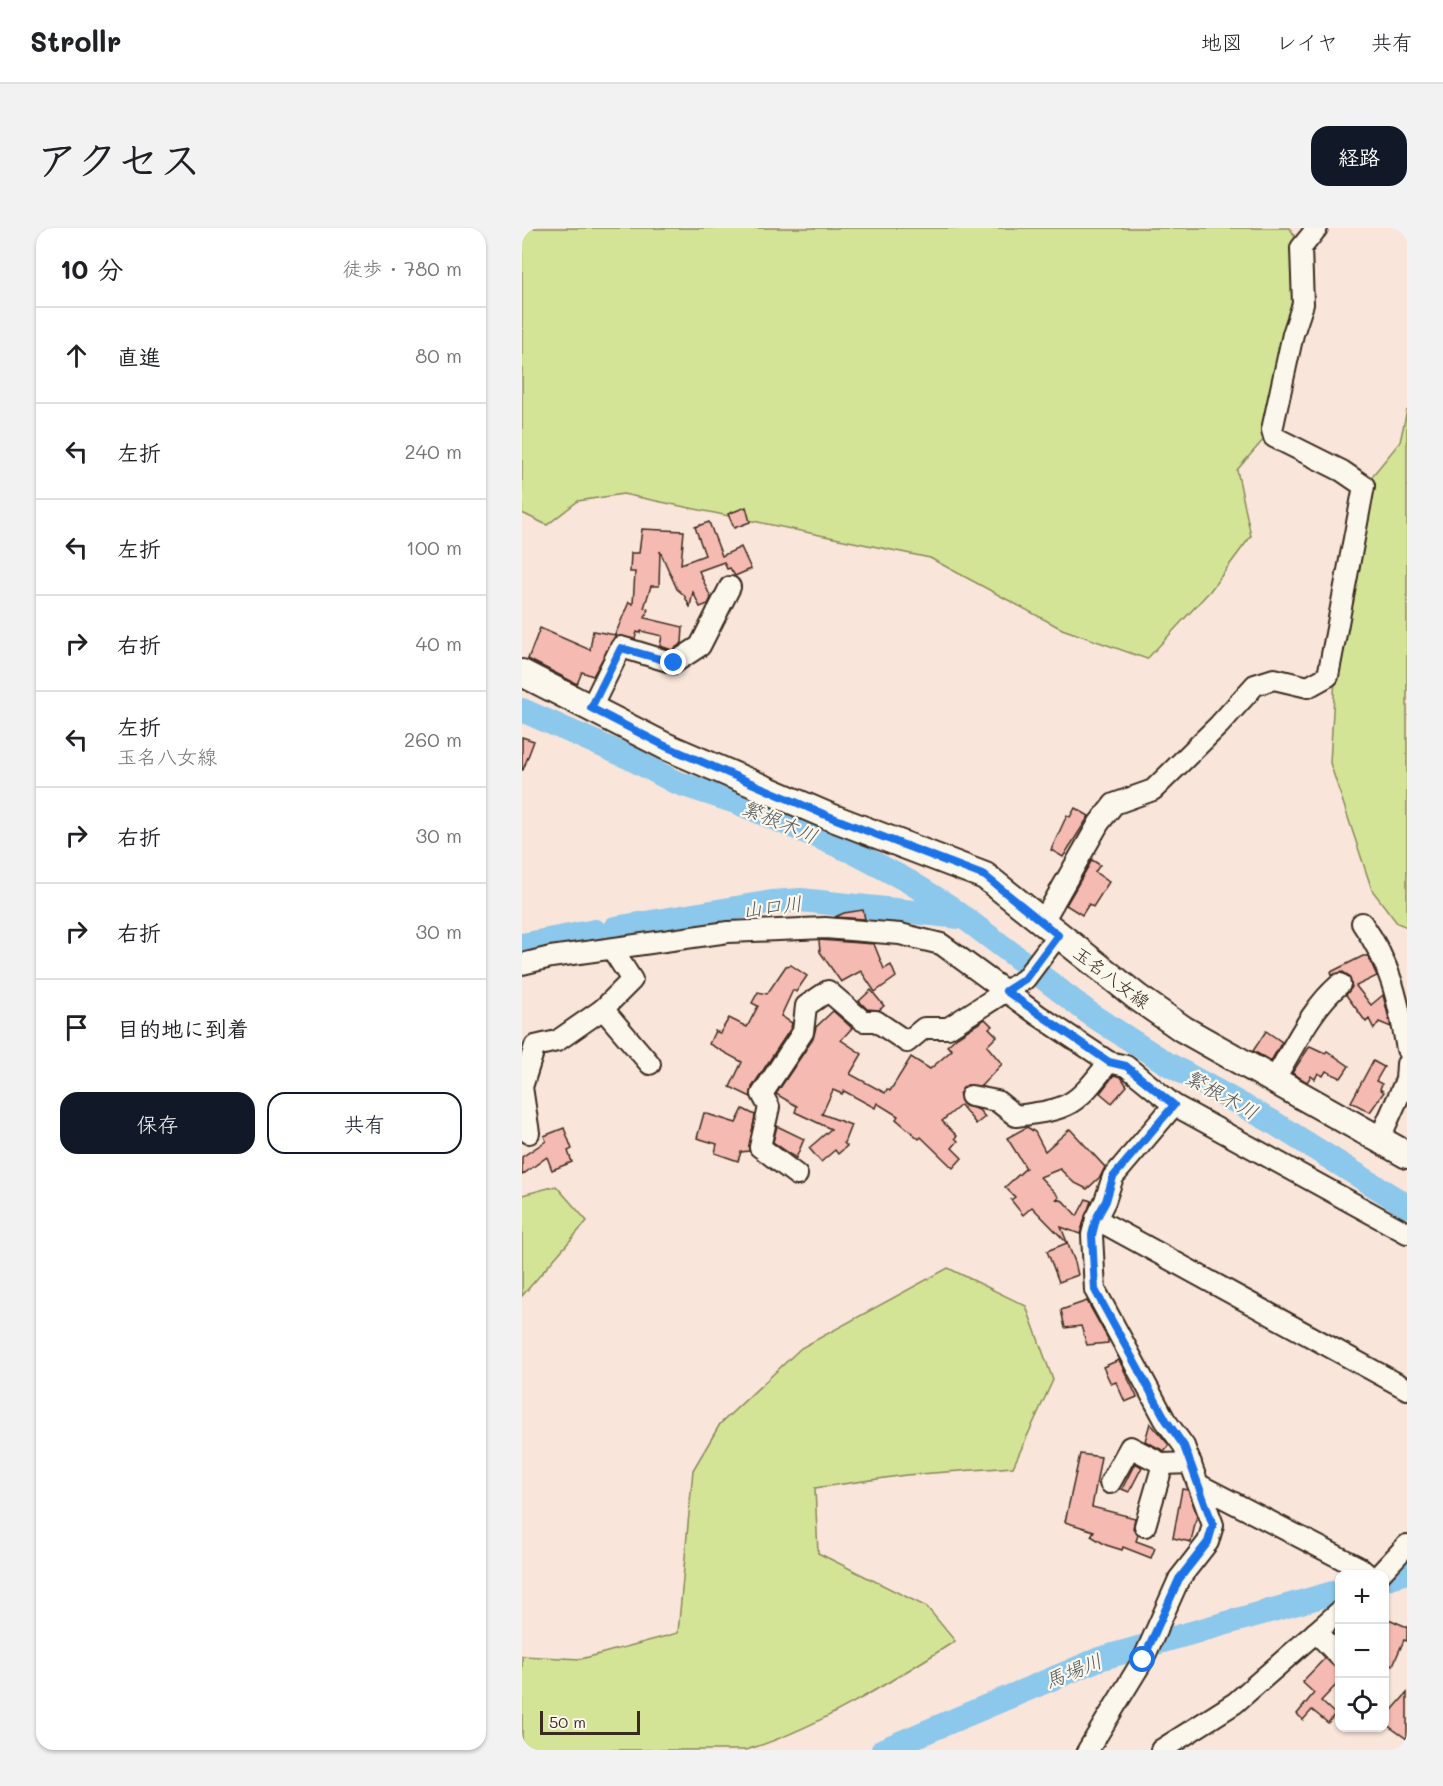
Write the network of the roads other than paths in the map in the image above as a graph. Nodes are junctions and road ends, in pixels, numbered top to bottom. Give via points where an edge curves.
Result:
1 (1317, 228) edge
2 (730, 587) dead end
3 (522, 673) edge
4 (591, 708) junction
5 (1362, 923) dead end
6 (1050, 929) junction
7 (612, 949) junction
8 (522, 964) edge
9 (1340, 984) dead end
10 (1006, 991) junction
11 (603, 1010) junction
12 (1407, 1048) edge
13 (1109, 1062) junction
14 (650, 1064) dead end
15 (1407, 1064) edge
16 (1275, 1080) junction
17 (1386, 1095) dead end
18 (971, 1096) dead end
19 (1174, 1105) junction
20 (530, 1133) dead end
21 (1374, 1136) junction
22 (1407, 1155) edge
23 (797, 1175) dead end
24 (1096, 1219) junction
25 (1407, 1233) edge
26 (1407, 1389) edge
27 (1191, 1463) junction
28 (1163, 1464) junction
29 (1110, 1483) dead end
30 (1201, 1486) junction
31 (1145, 1526) dead end
32 (1407, 1545) edge
33 (1362, 1570) edge
34 (1384, 1570) edge
35 (1335, 1615) edge
36 (1316, 1632) junction
37 (1335, 1652) edge
38 (1088, 1750) edge
39 (1161, 1750) edge

1 - 6 street via 1301,248 1303,304 1272,430 1274,436 1364,486 1328,676 1308,687 1274,679 1255,685 1153,790 1113,804 1099,823
2 - 4 street via 700,646 674,663 621,648
3 - 4 main road, 玉名八女線
4 - 6 main road, 玉名八女線 via 676,751 828,816 985,876
5 - 12 street via 1387,964
6 - 10 street via 1025,979
6 - 16 main road, 玉名八女線 via 1183,1029
7 - 8 street
7 - 10 street via 728,932 825,928 900,934 941,944
7 - 11 street via 632,980
9 - 16 street via 1304,1031
10 - 13 street
10 - 23 street via 948,1028 924,1028 907,1042 876,1021 863,1021 828,991 806,1006 803,1032 762,1094 769,1107 760,1146
11 - 14 street
11 - 20 street via 557,1041 535,1046 522,1087
13 - 18 street via 1081,1098 1052,1111 1016,1116 997,1101
13 - 19 street via 1126,1066
15 - 21 street via 1406,1080
16 - 21 main road, 玉名八女線
17 - 21 street
19 - 24 street via 1113,1177
19 - 25 street
21 - 22 main road, 玉名八女線
24 - 26 street
24 - 27 street via 1092,1235 1095,1290
27 - 28 street
27 - 30 street
28 - 29 street via 1130,1448
28 - 31 street
30 - 33 street
30 - 38 street via 1213,1525 1208,1542 1179,1579 1143,1660
32 - 34 street
35 - 36 street
36 - 37 street
36 - 39 street via 1235,1703

